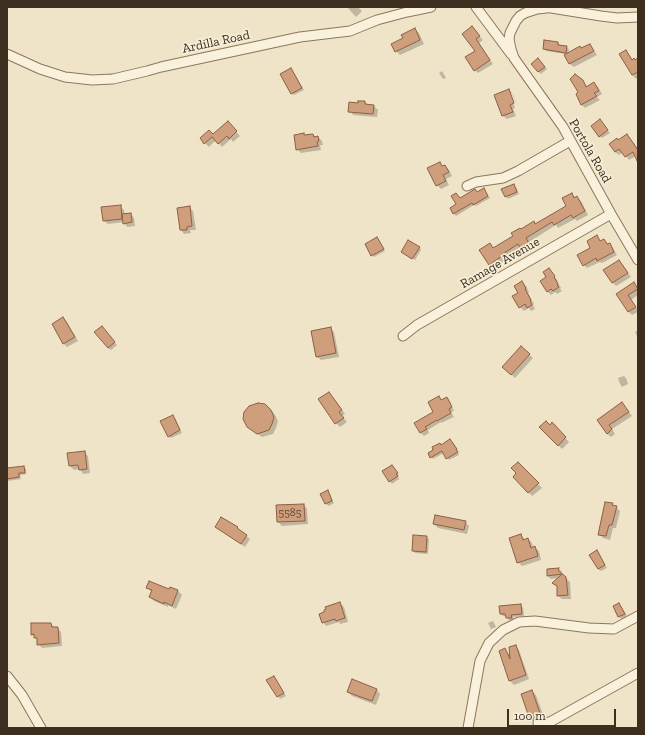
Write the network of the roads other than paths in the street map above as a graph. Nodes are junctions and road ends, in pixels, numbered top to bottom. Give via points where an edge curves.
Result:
1 (431, 7) edge
2 (476, 7) edge
3 (546, 7) edge
4 (638, 17) edge
5 (7, 54) edge
6 (514, 58) junction
7 (570, 141) junction
8 (467, 186) dead end
9 (611, 214) junction
10 (638, 260) edge
11 (403, 336) dead end
12 (638, 616) edge
13 (638, 673) edge
14 (7, 676) edge
15 (538, 723) dead end
16 (41, 728) edge
17 (468, 728) edge

1 - 5 street, Ardilla Road via 377,20 350,31 300,37 113,79 65,77
2 - 6 street, Portola Road
3 - 4 street via 617,18
3 - 6 street, Portola Road via 526,13 516,21 509,39
6 - 7 street, Portola Road via 563,127
7 - 8 street via 503,178
7 - 9 street, Portola Road
9 - 10 street, Portola Road
9 - 11 street, Ramage Avenue via 424,321
12 - 17 street via 614,629 535,621 519,622 503,630 489,643 480,661
13 - 15 street via 550,722
14 - 16 street

